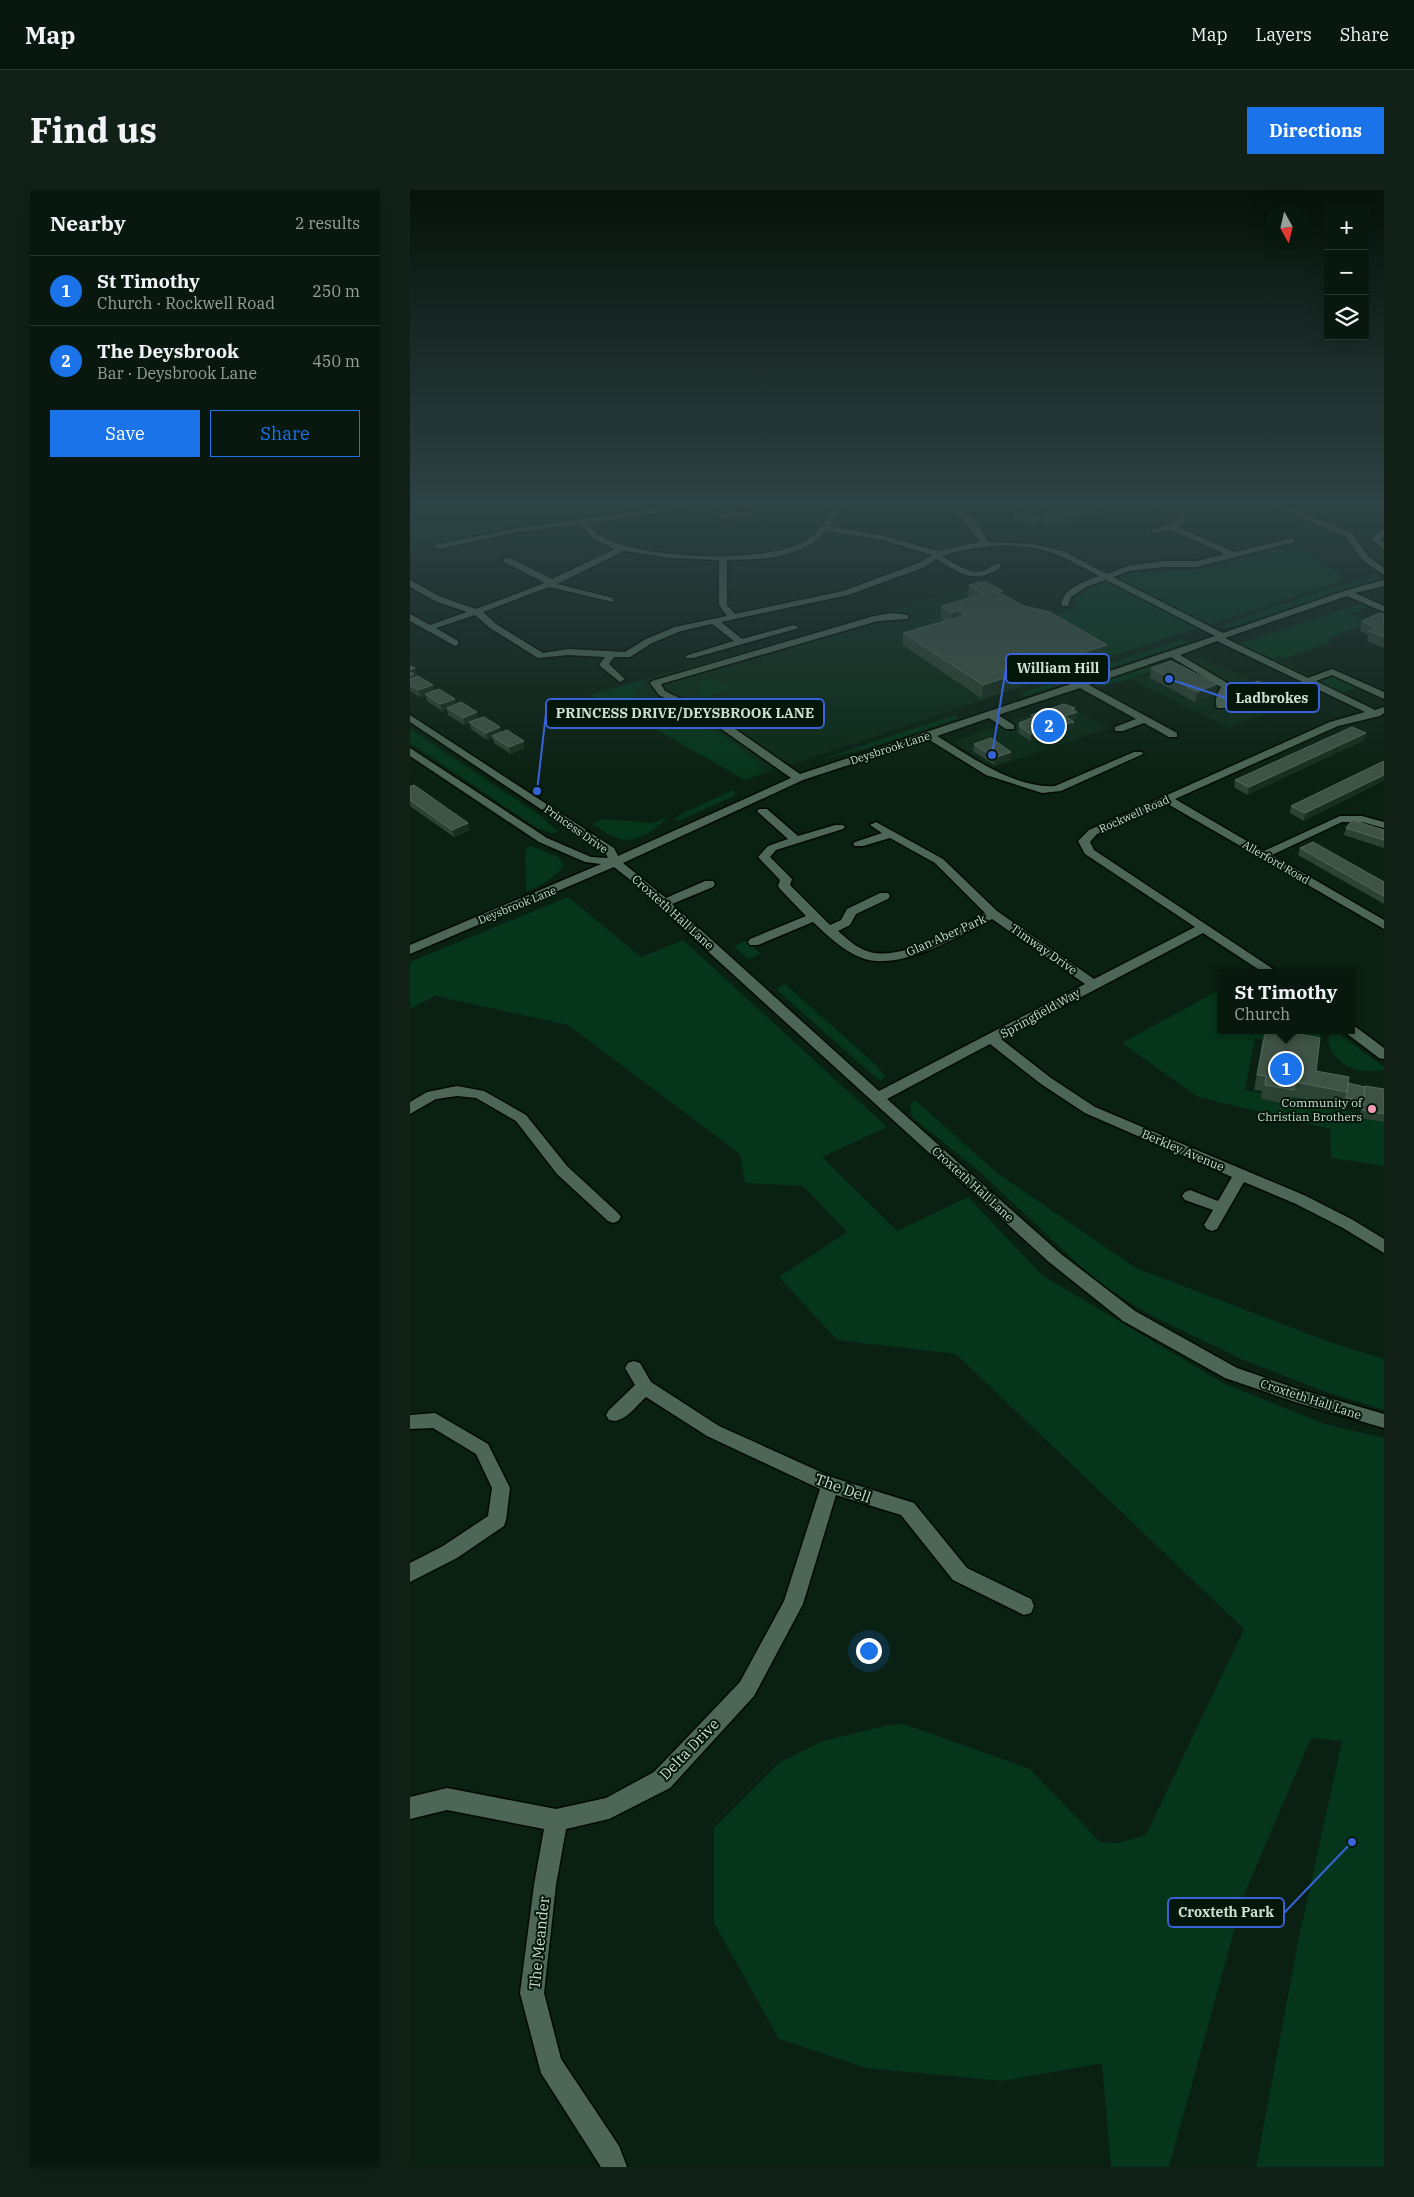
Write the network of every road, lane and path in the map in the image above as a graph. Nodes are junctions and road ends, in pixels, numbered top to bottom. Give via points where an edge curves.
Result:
1 (433, 596) edge
2 (519, 596) edge
3 (596, 596) edge
4 (723, 596) edge
5 (829, 596) edge
6 (1067, 596) edge
7 (1145, 596) edge
8 (1338, 596) edge
9 (1355, 596) edge
10 (610, 600) dead end
11 (1065, 604) dead end
12 (1384, 609) edge
13 (477, 612) junction
14 (732, 616) junction
15 (410, 617) edge
16 (905, 617) dead end
17 (714, 620) junction
18 (428, 628) junction
19 (794, 628) dead end
20 (1219, 637) junction
21 (740, 642) junction
22 (455, 643) dead end
23 (611, 654) junction
24 (1172, 654) junction
25 (690, 656) dead end
26 (620, 679) dead end
27 (1308, 681) junction
28 (1080, 684) junction
29 (1356, 692) dead end
30 (1384, 696) edge
31 (1221, 706) dead end
32 (1381, 712) edge
33 (990, 714) junction
34 (410, 718) edge
35 (1145, 719) junction
36 (1010, 728) dead end
37 (1119, 729) dead end
38 (929, 735) junction
39 (1173, 735) dead end
40 (410, 751) edge
41 (1138, 754) dead end
42 (799, 778) junction
43 (1167, 799) junction
44 (763, 811) dead end
45 (1382, 821) edge
46 (876, 825) dead end
47 (839, 827) dead end
48 (571, 834) junction
49 (890, 834) junction
50 (543, 840) junction
51 (796, 840) junction
52 (860, 844) dead end
53 (1264, 855) junction
54 (615, 862) junction
55 (709, 884) dead end
56 (884, 896) dead end
57 (665, 903) junction
58 (993, 914) junction
59 (813, 917) junction
60 (1384, 925) edge
61 (1204, 927) junction
62 (830, 930) junction
63 (754, 942) dead end
64 (410, 950) edge
65 (1267, 969) edge
66 (1093, 984) junction
67 (1355, 1033) edge
68 (992, 1039) junction
69 (1384, 1055) edge
70 (877, 1098) junction
71 (410, 1109) edge
72 (1241, 1175) junction
73 (1190, 1196) dead end
74 (1222, 1208) junction
75 (613, 1217) dead end
76 (1212, 1225) dead end
77 (1384, 1247) edge
78 (634, 1368) dead end
79 (644, 1387) junction
80 (615, 1415) dead end
81 (1384, 1421) edge
82 (410, 1422) edge
83 (830, 1485) junction
84 (410, 1573) edge
85 (1024, 1606) dead end
86 (410, 1808) edge
87 (556, 1820) junction
88 (614, 2167) edge

1 - 13 street
2 - 13 street
3 - 10 street
4 - 14 street via 723,605
5 - 14 street
6 - 11 street
7 - 20 street
8 - 20 street, Deysbrook Lane
9 - 12 street
13 - 18 street
13 - 23 street via 493,626 542,656 568,652
14 - 17 street
15 - 18 street
16 - 42 street via 877,618 655,683 662,693 714,719
17 - 21 street
17 - 23 street via 678,629 649,641 628,655
18 - 22 street
19 - 21 street
20 - 24 street, Deysbrook Lane
20 - 27 street
21 - 25 street
23 - 26 street via 604,665
24 - 28 street, Deysbrook Lane
24 - 31 street via 1226,686
27 - 30 street via 1332,672
27 - 32 street
28 - 33 street, Deysbrook Lane
28 - 35 street
29 - 32 street
32 - 43 street, Rockwell Road via 1334,724
33 - 36 street
33 - 38 street, Deysbrook Lane
34 - 48 street, Princess Drive
35 - 37 street
35 - 39 street
38 - 41 street via 990,773 1042,790 1057,789
38 - 42 street, Deysbrook Lane
40 - 50 street, Princess Drive
42 - 54 street, Deysbrook Lane
43 - 53 street, Allerford Road
43 - 61 street, Rockwell Road via 1094,832 1084,841 1085,846 1096,857
44 - 51 street
45 - 53 street via 1340,819
46 - 49 street, Timway Drive
47 - 51 street
48 - 50 street
48 - 54 street, Princess Drive via 610,850
49 - 52 street
49 - 58 street, Timway Drive via 939,861
50 - 54 street, Princess Drive via 589,860
51 - 59 street, Glan Aber Park via 772,848 764,857 786,879 784,886
53 - 60 street, Allerford Road
54 - 57 street, Croxteth Hall Lane
54 - 64 street, Deysbrook Lane
55 - 57 street
56 - 62 street via 851,912 846,922
57 - 70 street, Croxteth Hall Lane
58 - 62 street, Glan Aber Park via 913,951 892,956 860,953
58 - 66 street, Timway Drive
59 - 62 street, Glan Aber Park
59 - 63 street
61 - 65 street, Rockwell Road
61 - 66 street, Springfield Way
66 - 68 street, Springfield Way
67 - 69 street
68 - 70 street, Springfield Way
68 - 72 street, Berkley Avenue via 1046,1082 1090,1110
70 - 81 street, Croxteth Hall Lane via 1055,1258 1129,1316 1231,1373
71 - 75 street via 432,1095 457,1091 479,1094 521,1118 562,1170
72 - 74 street
72 - 77 street, Berkley Avenue via 1315,1206
73 - 74 street
74 - 76 street
78 - 79 street, The Dell
79 - 80 street
79 - 83 street, The Dell via 713,1431
82 - 84 street via 435,1420 482,1449 501,1488 497,1520 450,1552
83 - 85 street, The Dell via 907,1509 960,1574
83 - 87 street, Delta Drive via 793,1604 747,1689 662,1780 609,1808
86 - 87 street, Delta Drive via 447,1799
87 - 88 street, The Meander via 532,1993 550,2064 610,2155

